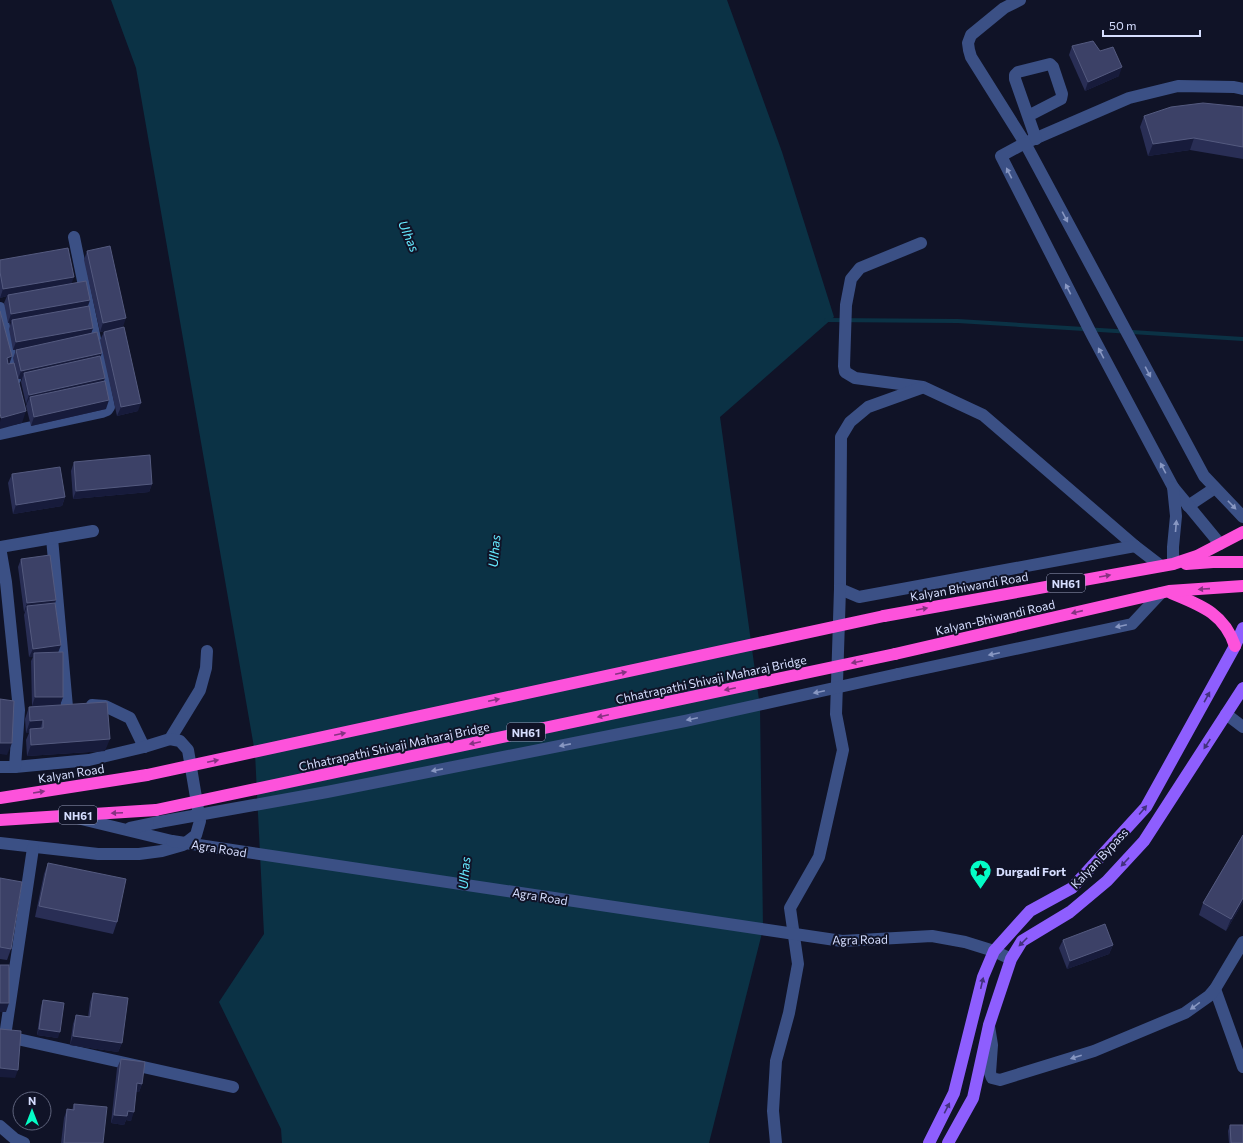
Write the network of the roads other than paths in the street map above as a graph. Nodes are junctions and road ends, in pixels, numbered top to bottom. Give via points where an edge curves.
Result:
1 (1020, 0) edge
2 (1243, 89) edge
3 (1028, 116) junction
4 (1030, 141) junction
5 (74, 237) dead end
6 (921, 243) dead end
7 (0, 308) edge
8 (923, 387) junction
9 (18, 391) edge
10 (23, 414) edge
11 (26, 429) junction
12 (0, 434) edge
13 (1173, 487) junction
14 (1215, 488) junction
15 (1188, 506) junction
16 (1243, 517) edge
17 (93, 531) dead end
18 (1243, 532) edge
19 (52, 538) junction
20 (1220, 544) junction
21 (1135, 546) junction
22 (1243, 562) edge
23 (1173, 564) junction
24 (1161, 566) junction
25 (1243, 586) edge
26 (840, 589) junction
27 (1165, 592) junction
28 (884, 616) joint
29 (1243, 628) edge
30 (1235, 646) junction
31 (207, 651) dead end
32 (895, 654) joint
33 (1243, 688) edge
34 (1226, 714) junction
35 (1243, 727) edge
36 (170, 739) junction
37 (144, 747) junction
38 (15, 767) junction
39 (0, 768) edge
40 (147, 775) joint
41 (0, 798) edge
42 (68, 816) junction
43 (158, 816) junction
44 (0, 820) edge
45 (126, 829) junction
46 (0, 843) edge
47 (33, 848) junction
48 (1243, 942) edge
49 (994, 951) junction
50 (1011, 959) junction
51 (1215, 989) junction
52 (989, 1025) junction
53 (2, 1036) edge
54 (1243, 1067) edge
55 (234, 1087) dead end
56 (0, 1126) edge
57 (24, 1143) edge
58 (776, 1143) edge
59 (929, 1143) edge
60 (948, 1143) edge

1 - 4 street via 1004,8 972,35 968,43 971,57
2 - 4 street via 1178,86 1129,98
3 - 3 street via 1015,79 1016,75 1018,72 1050,64 1062,94 1061,99
3 - 4 street
13 -> 4 street via 1086,324 1001,156
4 -> 14 street via 1123,326 1204,476
5 - 11 street via 109,406 102,412
6 - 8 street via 860,268 851,279 846,305 844,366 845,372 856,378
7 - 9 street
8 - 21 street via 983,414
8 - 26 street via 868,407 850,422 841,437
10 - 11 street
11 - 12 street
13 - 15 street
23 -> 13 street via 1176,516
14 - 15 street
14 -> 16 street
15 - 20 street
17 - 19 street
18 - 20 highway, Kalyan Bhiwandi Road / NH61
19 - 37 street via 63,707 89,704 105,706 130,718
19 - 38 street via 0,547 23,710
20 - 23 highway, Kalyan Bhiwandi Road / NH61 via 1197,556
21 - 24 street
21 - 26 street via 859,597
22 - 24 highway
23 - 24 highway, Kalyan Bhiwandi Road / NH61
28 -> 24 highway, Kalyan Bhiwandi Road / NH61
25 -> 27 highway, Kalyan-Bhiwandi Road / NH61
26 - 58 street via 836,714 843,750 820,857 790,908 798,964 789,1013 776,1061 773,1111
27 - 30 highway via 1201,606 1218,617 1231,635
27 -> 32 highway, Kalyan-Bhiwandi Road / NH61
27 -> 43 street, bridge via 1132,624 670,724 327,792
40 -> 28 highway, Chhatrapathi Shivaji Maharaj Bridge / NH61, bridge
29 - 30 main road, Kalyan Bypass
49 -> 30 main road, Kalyan Bypass via 1030,911 1072,888 1146,807
31 - 36 street via 206,668 200,690
32 -> 43 highway, Chhatrapathi Shivaji Maharaj Bridge / NH61, bridge
33 - 34 main road, Kalyan Bypass
34 - 35 street
34 -> 50 main road, Kalyan Bypass via 1144,842 1107,881 1070,912 1022,941
36 - 37 street
36 - 47 street via 180,741 188,750 200,822 196,835 183,844 162,851 139,854 98,854
37 - 38 street via 89,760
38 - 39 street
41 -> 40 highway, Kalyan Road / NH61
43 -> 42 highway, NH61
42 - 44 highway, NH61
42 - 45 street, Agra Road
43 - 45 street
45 - 49 street, Agra Road, bridge via 172,841 842,941 932,936
46 - 47 street
47 - 53 street
48 - 51 street
49 - 50 street, Agra Road
59 -> 49 main road, Kalyan Bypass via 954,1093 983,977
50 - 52 main road, Kalyan Bypass
51 -> 52 street via 1185,1013 1094,1051 1000,1080 992,1078 990,1073 992,1045
51 - 54 street
52 - 60 main road, Kalyan Bypass via 973,1098
53 - 55 street
56 - 57 street

